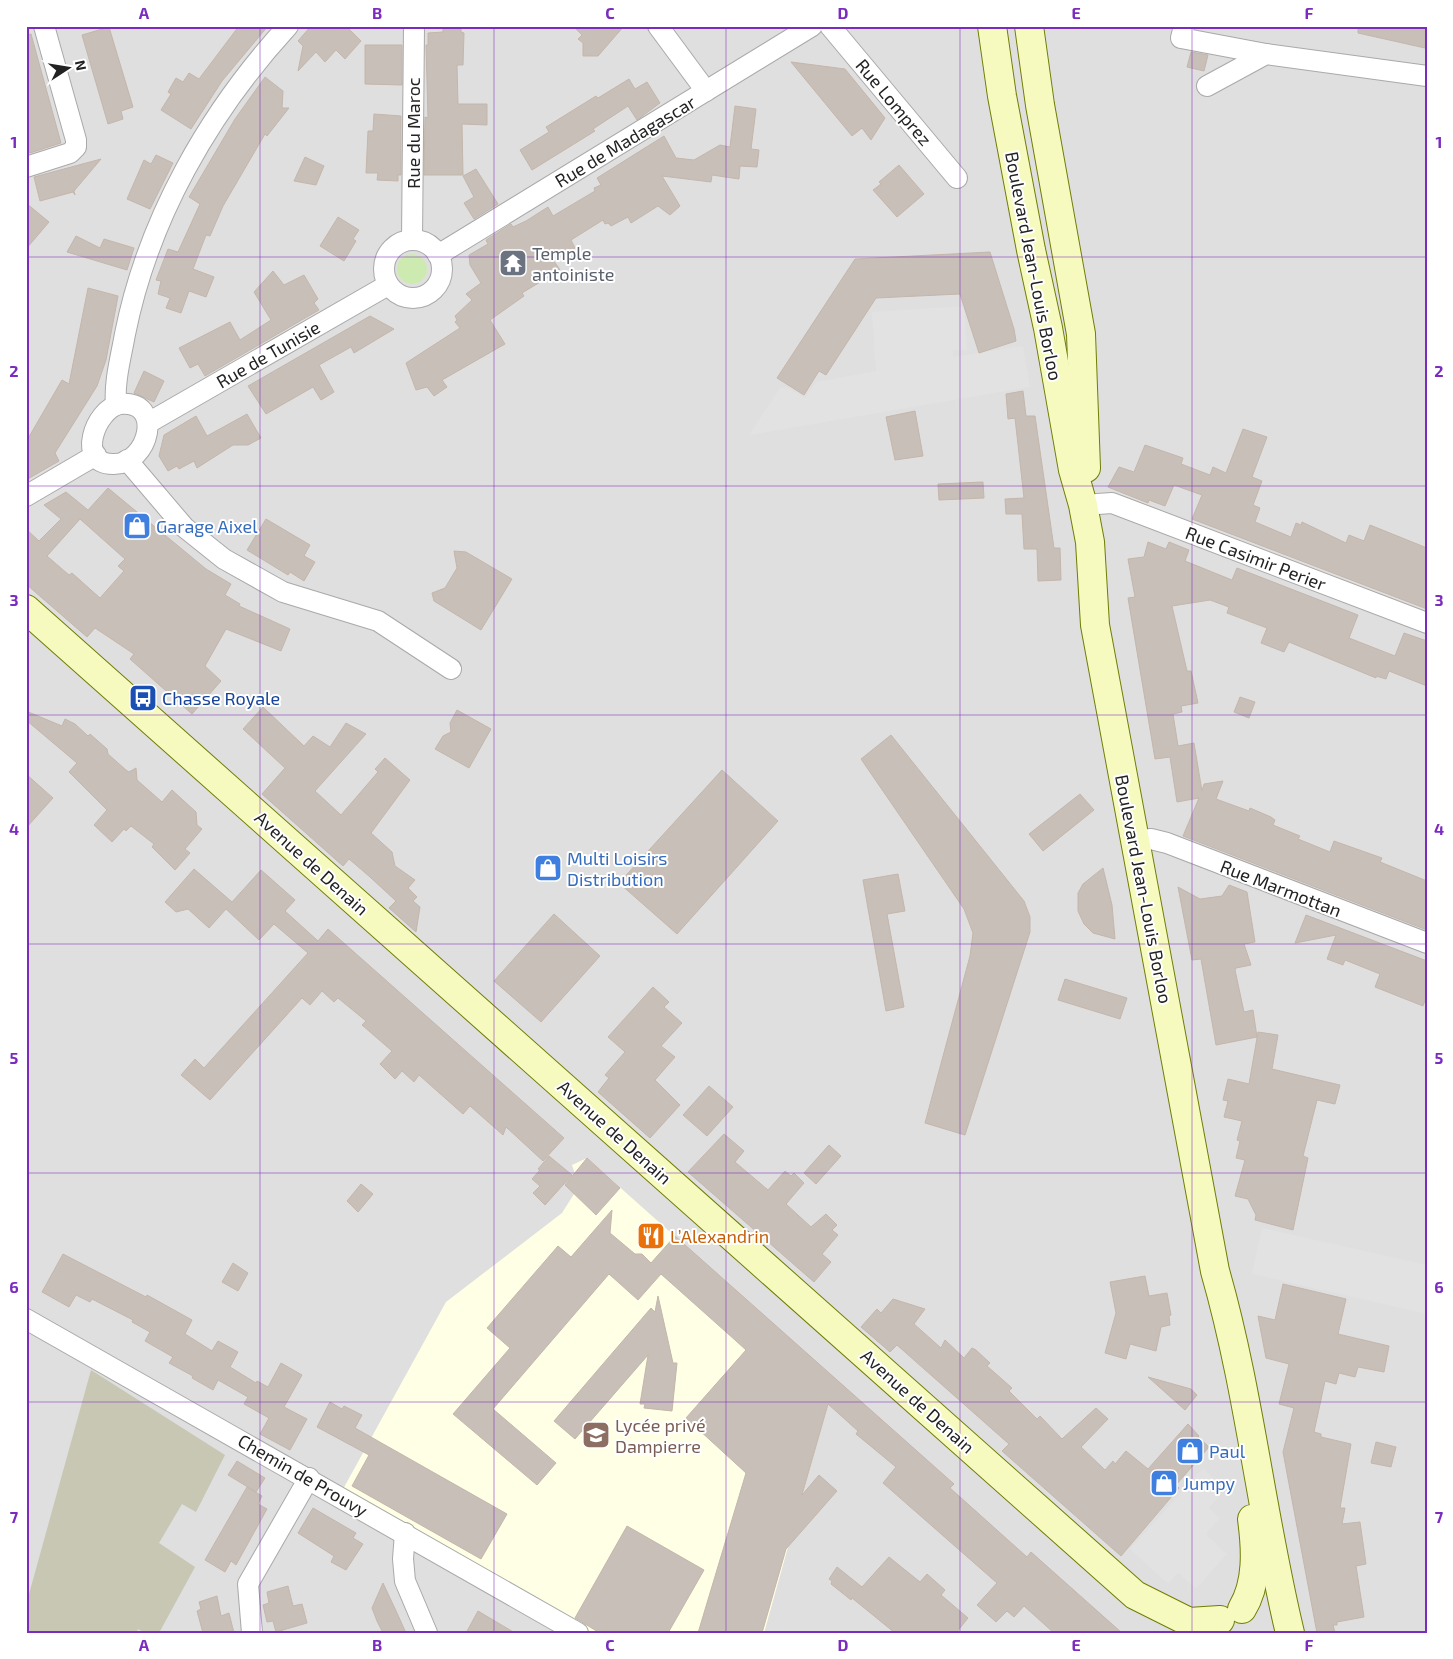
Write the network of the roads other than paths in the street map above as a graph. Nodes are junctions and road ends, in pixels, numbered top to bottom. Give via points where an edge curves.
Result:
1 (44, 26) edge
2 (288, 26) edge
3 (414, 26) edge
4 (658, 26) edge
5 (812, 26) edge
6 (830, 26) edge
7 (992, 26) edge
8 (1029, 26) edge
9 (1184, 26) edge
10 (1266, 54) junction
11 (1427, 76) edge
12 (1207, 86) dead end
13 (706, 92) junction
14 (26, 167) edge
15 (957, 178) dead end
16 (412, 240) junction
17 (438, 254) junction
18 (388, 285) junction
19 (116, 405) junction
20 (148, 423) junction
21 (96, 455) junction
22 (127, 460) junction
23 (26, 496) edge
24 (1084, 505) junction
25 (26, 609) edge
26 (1427, 623) edge
27 (26, 629) edge
28 (450, 669) dead end
29 (1135, 841) junction
30 (1427, 943) edge
31 (1215, 1271) junction
32 (26, 1319) edge
33 (308, 1478) junction
34 (404, 1533) junction
35 (1224, 1620) edge
36 (252, 1633) edge
37 (427, 1633) edge
38 (578, 1633) edge
39 (1168, 1633) edge
40 (1289, 1633) edge

1 - 14 street via 76,147 70,153
2 - 19 street via 243,79 216,118 172,196 132,306 119,363
3 - 16 street, Rue du Maroc
4 - 13 street
5 - 13 street, Rue de Madagascar
6 - 15 street, Rue Lomprez
7 - 24 main road, Boulevard Jean-Louis Borloo via 1016,173 1073,470
8 - 24 main road, Boulevard Jean-Louis Borloo via 1083,349
9 - 10 street via 1181,38
10 - 11 street
10 - 12 street
13 - 17 street, Rue de Madagascar
16 - 17 street via 429,244
16 - 18 street via 398,243 386,257 383,271
17 - 18 street via 441,276 430,293 420,298 409,298 396,293
18 - 20 street, Rue de Tunisie
19 - 20 street via 138,406
19 - 21 street via 106,412 94,432 92,446
20 - 22 street via 144,445
21 - 22 street via 102,462 112,464
21 - 23 street
22 - 28 street via 184,527 224,559 283,592 378,620
24 - 26 street, Rue Casimir Perier via 1112,503
24 - 29 main road, Boulevard Jean-Louis Borloo via 1090,542 1095,625
25 - 35 main road, Avenue de Denain via 1135,1595 1189,1622
27 - 39 main road, Avenue de Denain via 1124,1605
29 - 30 street, Rue Marmottan via 1151,839 1167,843
29 - 31 main road, Boulevard Jean-Louis Borloo
31 - 35 main road, Boulevard Jean-Louis Borloo via 1216,1320 1254,1533 1253,1584 1249,1597
31 - 40 main road, Boulevard Jean-Louis Borloo via 1230,1328
32 - 33 street, Chemin de Prouvy
33 - 34 street, Chemin de Prouvy
33 - 36 street via 248,1584
34 - 37 street via 405,1581
34 - 38 street, Chemin de Prouvy
35 - 40 main road, Avenue de Denain via 1255,1608 1282,1622

